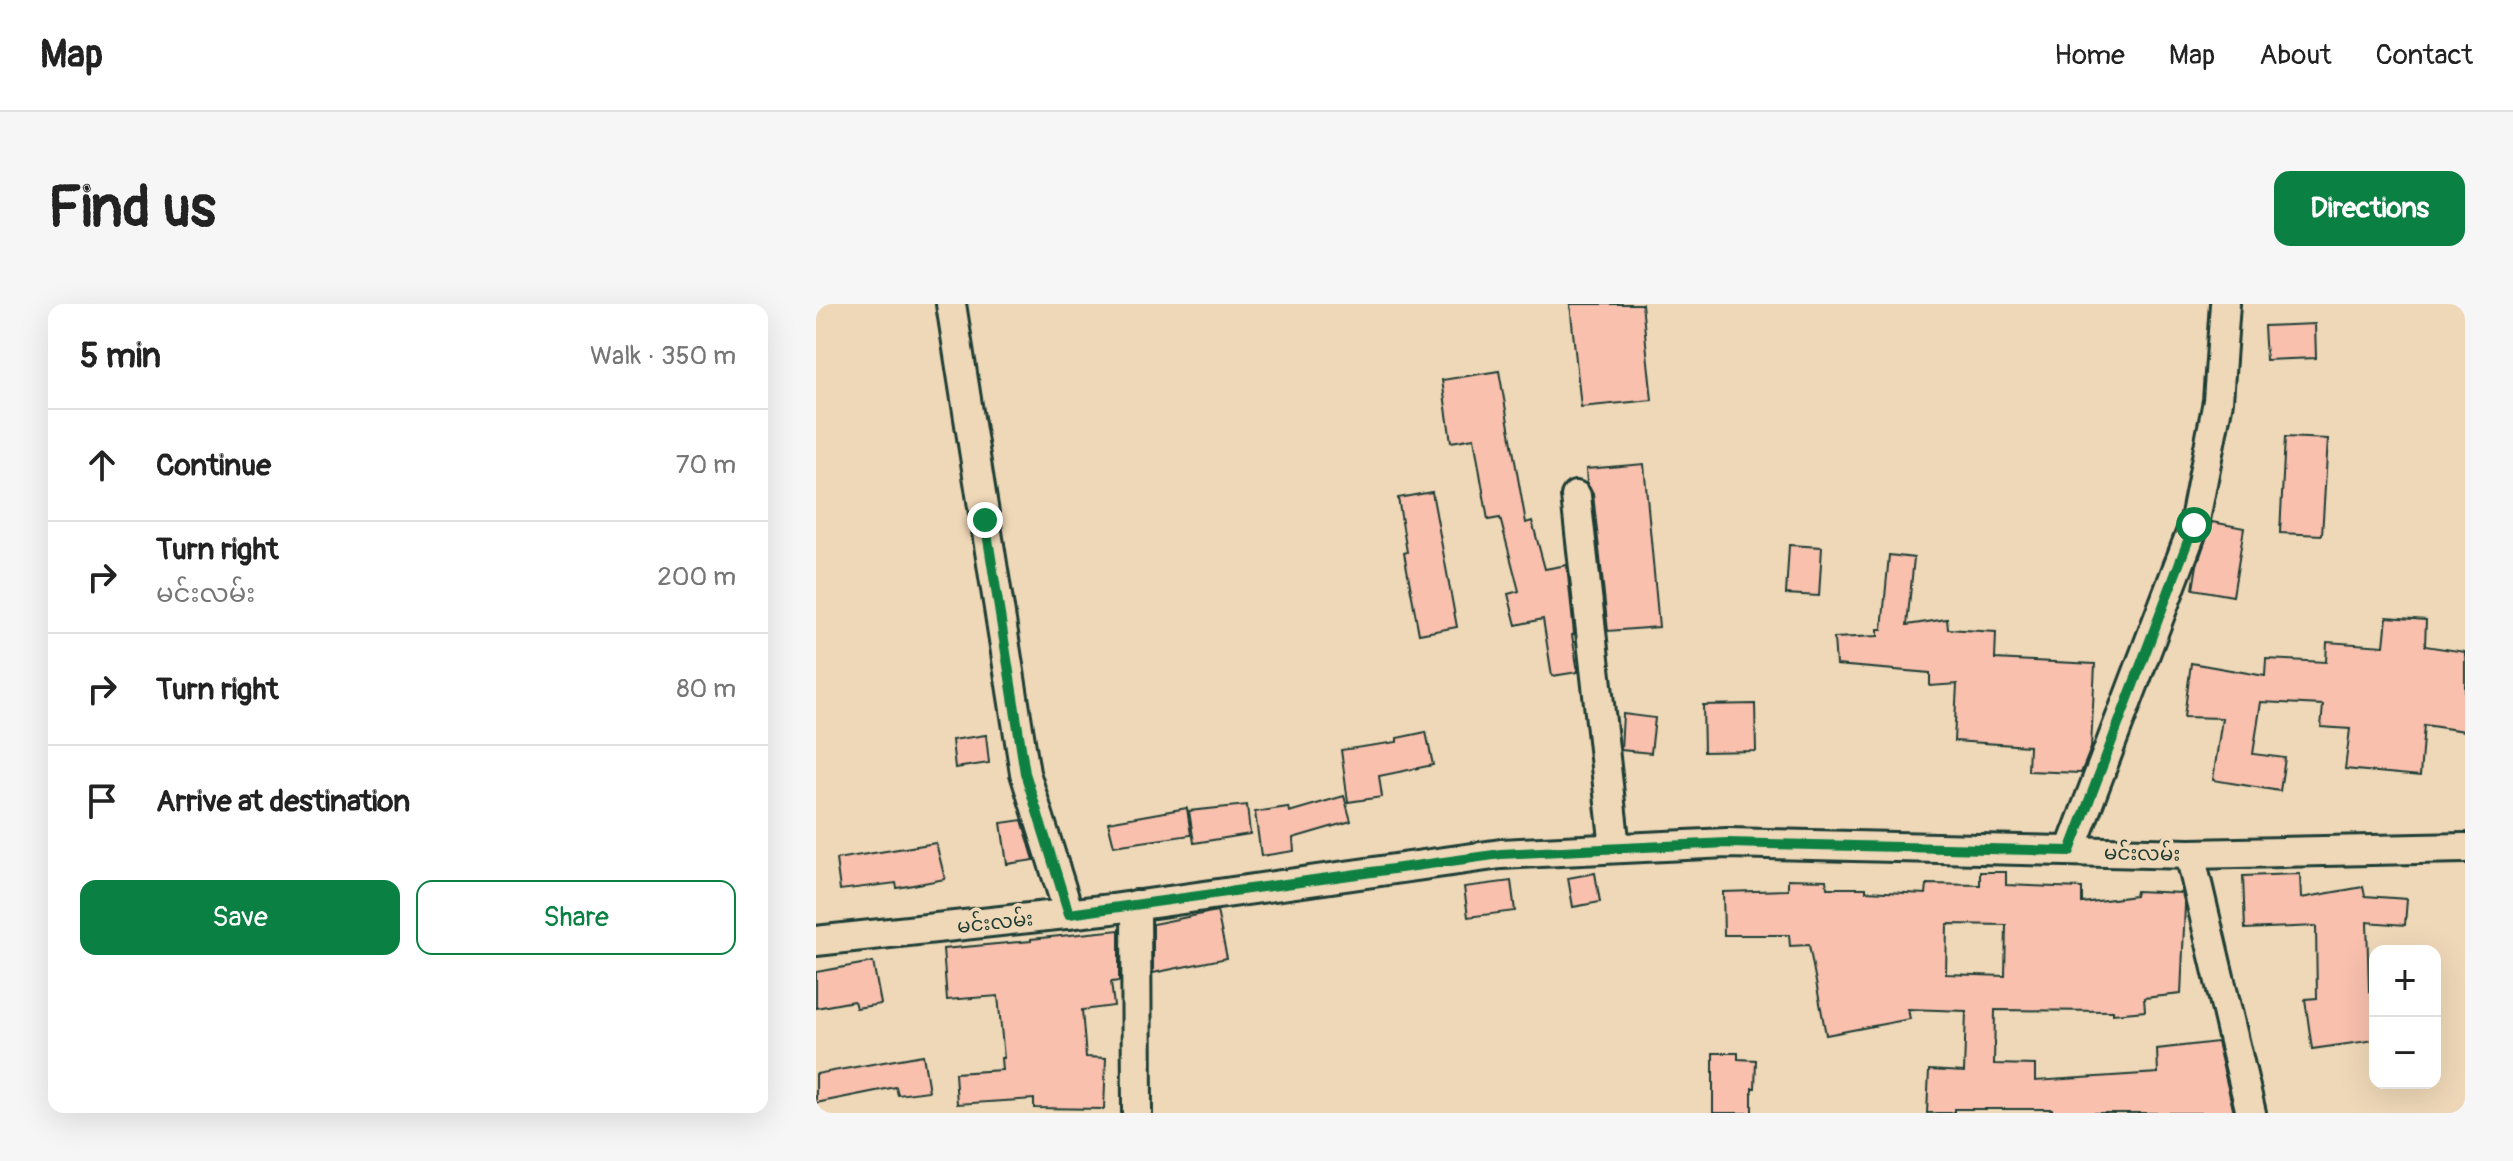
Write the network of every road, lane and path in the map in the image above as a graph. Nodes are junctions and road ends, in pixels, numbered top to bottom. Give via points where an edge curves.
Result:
1 (951, 304) edge
2 (2225, 304) edge
3 (1576, 496) dead end
4 (1615, 848) junction
5 (2465, 848) edge
6 (2070, 851) junction
7 (2190, 854) junction
8 (1136, 905) junction
9 (1069, 914) junction
10 (816, 941) edge
11 (1137, 1113) edge
12 (2251, 1113) edge

1 - 9 street via 1025,773
2 - 6 street via 2218,401 2194,525
3 - 4 street
4 - 6 street, မင်းလမ်း via 1727,843
4 - 8 street, မင်းလမ်း via 1501,854
5 - 7 street, မင်းလမ်း
6 - 7 street, မင်းလမ်း
7 - 12 street
8 - 9 street, မင်းလမ်း
8 - 11 street
9 - 10 street, မင်းလမ်း

